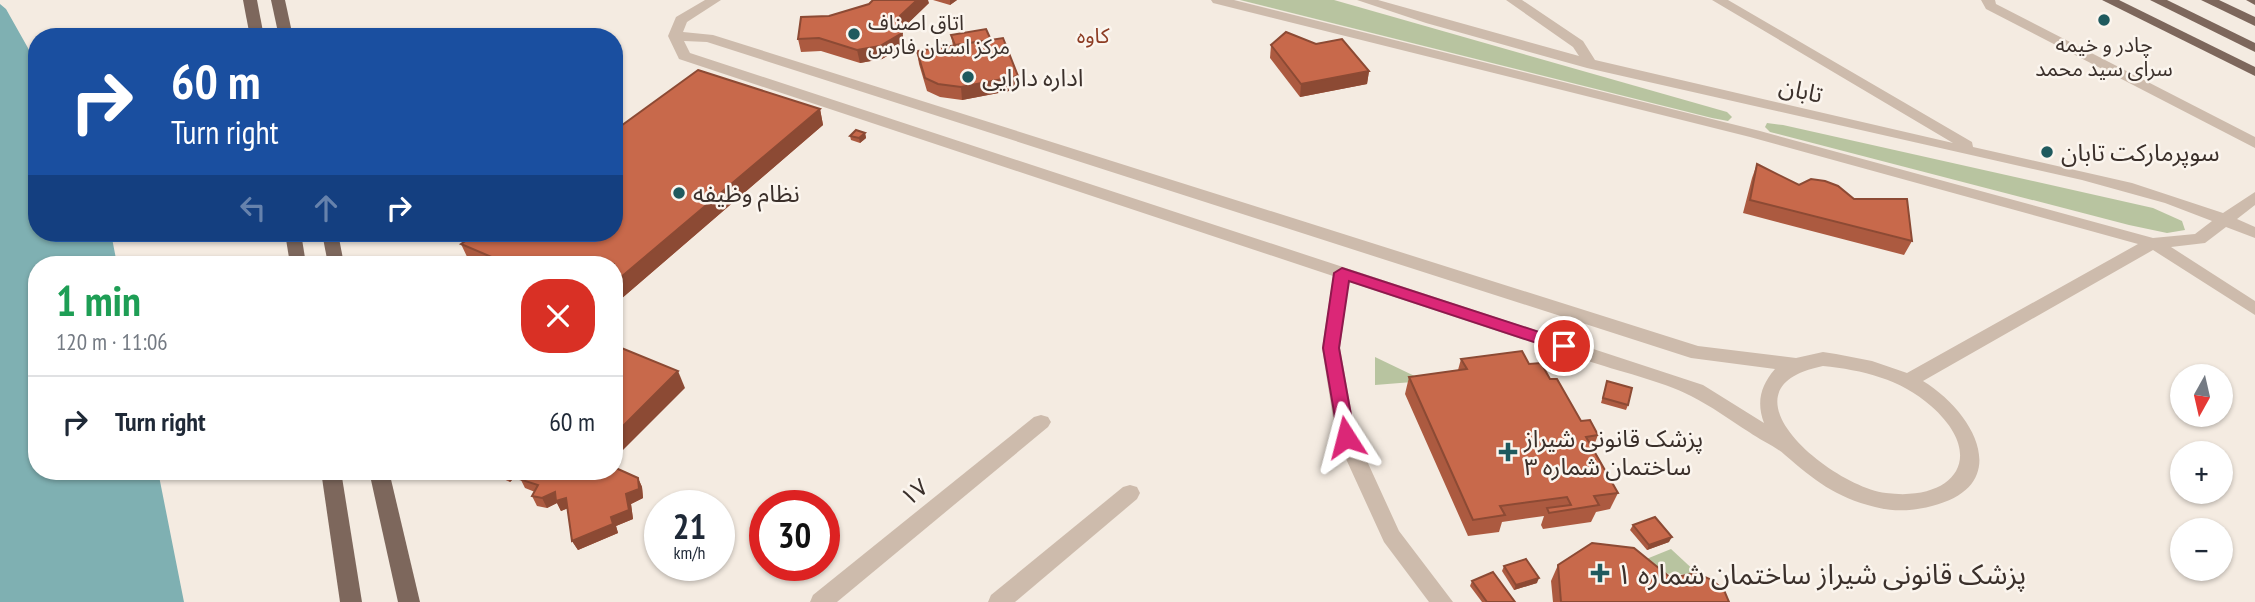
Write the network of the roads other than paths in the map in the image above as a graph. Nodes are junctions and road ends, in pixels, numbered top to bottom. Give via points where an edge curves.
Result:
1 (250, 0) edge
2 (278, 0) edge
3 (714, 0) edge
4 (1218, 0) edge
5 (1364, 0) edge
6 (1513, 0) edge
7 (1719, 0) edge
8 (1988, 0) edge
9 (2109, 0) edge
10 (2157, 0) edge
11 (2208, 0) edge
12 (2231, 0) edge
13 (2255, 8) edge
14 (2255, 22) edge
15 (255, 28) edge
16 (284, 28) edge
17 (675, 36) junction
18 (2255, 48) edge
19 (1592, 65) junction
20 (2255, 72) edge
21 (1759, 104) junction
22 (1755, 134) junction
23 (2255, 143) edge
24 (1983, 155) junction
25 (2255, 197) edge
26 (2228, 220) junction
27 (2255, 233) edge
28 (2153, 243) junction
29 (1342, 273) junction
30 (2255, 309) edge
31 (1796, 365) junction
32 (1907, 381) junction
33 (1041, 422) dead end
34 (1786, 446) junction
35 (332, 480) edge
36 (381, 480) edge
37 (1130, 493) dead end
38 (351, 602) edge
39 (409, 602) edge
40 (821, 602) edge
41 (999, 602) edge
42 (1442, 602) edge

1 - 15 main road
2 - 16 main road
3 - 17 street via 681,20
4 - 22 street
5 - 19 street, تابان
6 - 19 street via 1578,44
7 - 24 street
8 - 23 street via 1991,6
9 - 20 main road
10 - 18 main road
11 - 14 main road
12 - 13 main road
17 - 29 street via 684,56
17 - 31 street via 708,38 1697,353
19 - 21 street, تابان
21 - 22 street
21 - 24 street, تابان
22 - 28 street
24 - 26 street, تابان via 2118,185
25 - 26 street
26 - 27 street, تابان
26 - 28 street via 2199,239
28 - 30 street
28 - 32 street
29 - 34 street via 1696,390
29 - 42 street via 1331,348 1346,437 1391,536
31 - 32 street via 1823,359 1855,361
31 - 34 street via 1777,378 1768,397 1771,420
32 - 34 street via 1945,407 1963,429 1972,451 1971,471 1959,488 1939,499 1911,503 1845,488 1812,469
33 - 40 street, ۱۷
35 - 38 main road
36 - 39 main road
37 - 41 street

